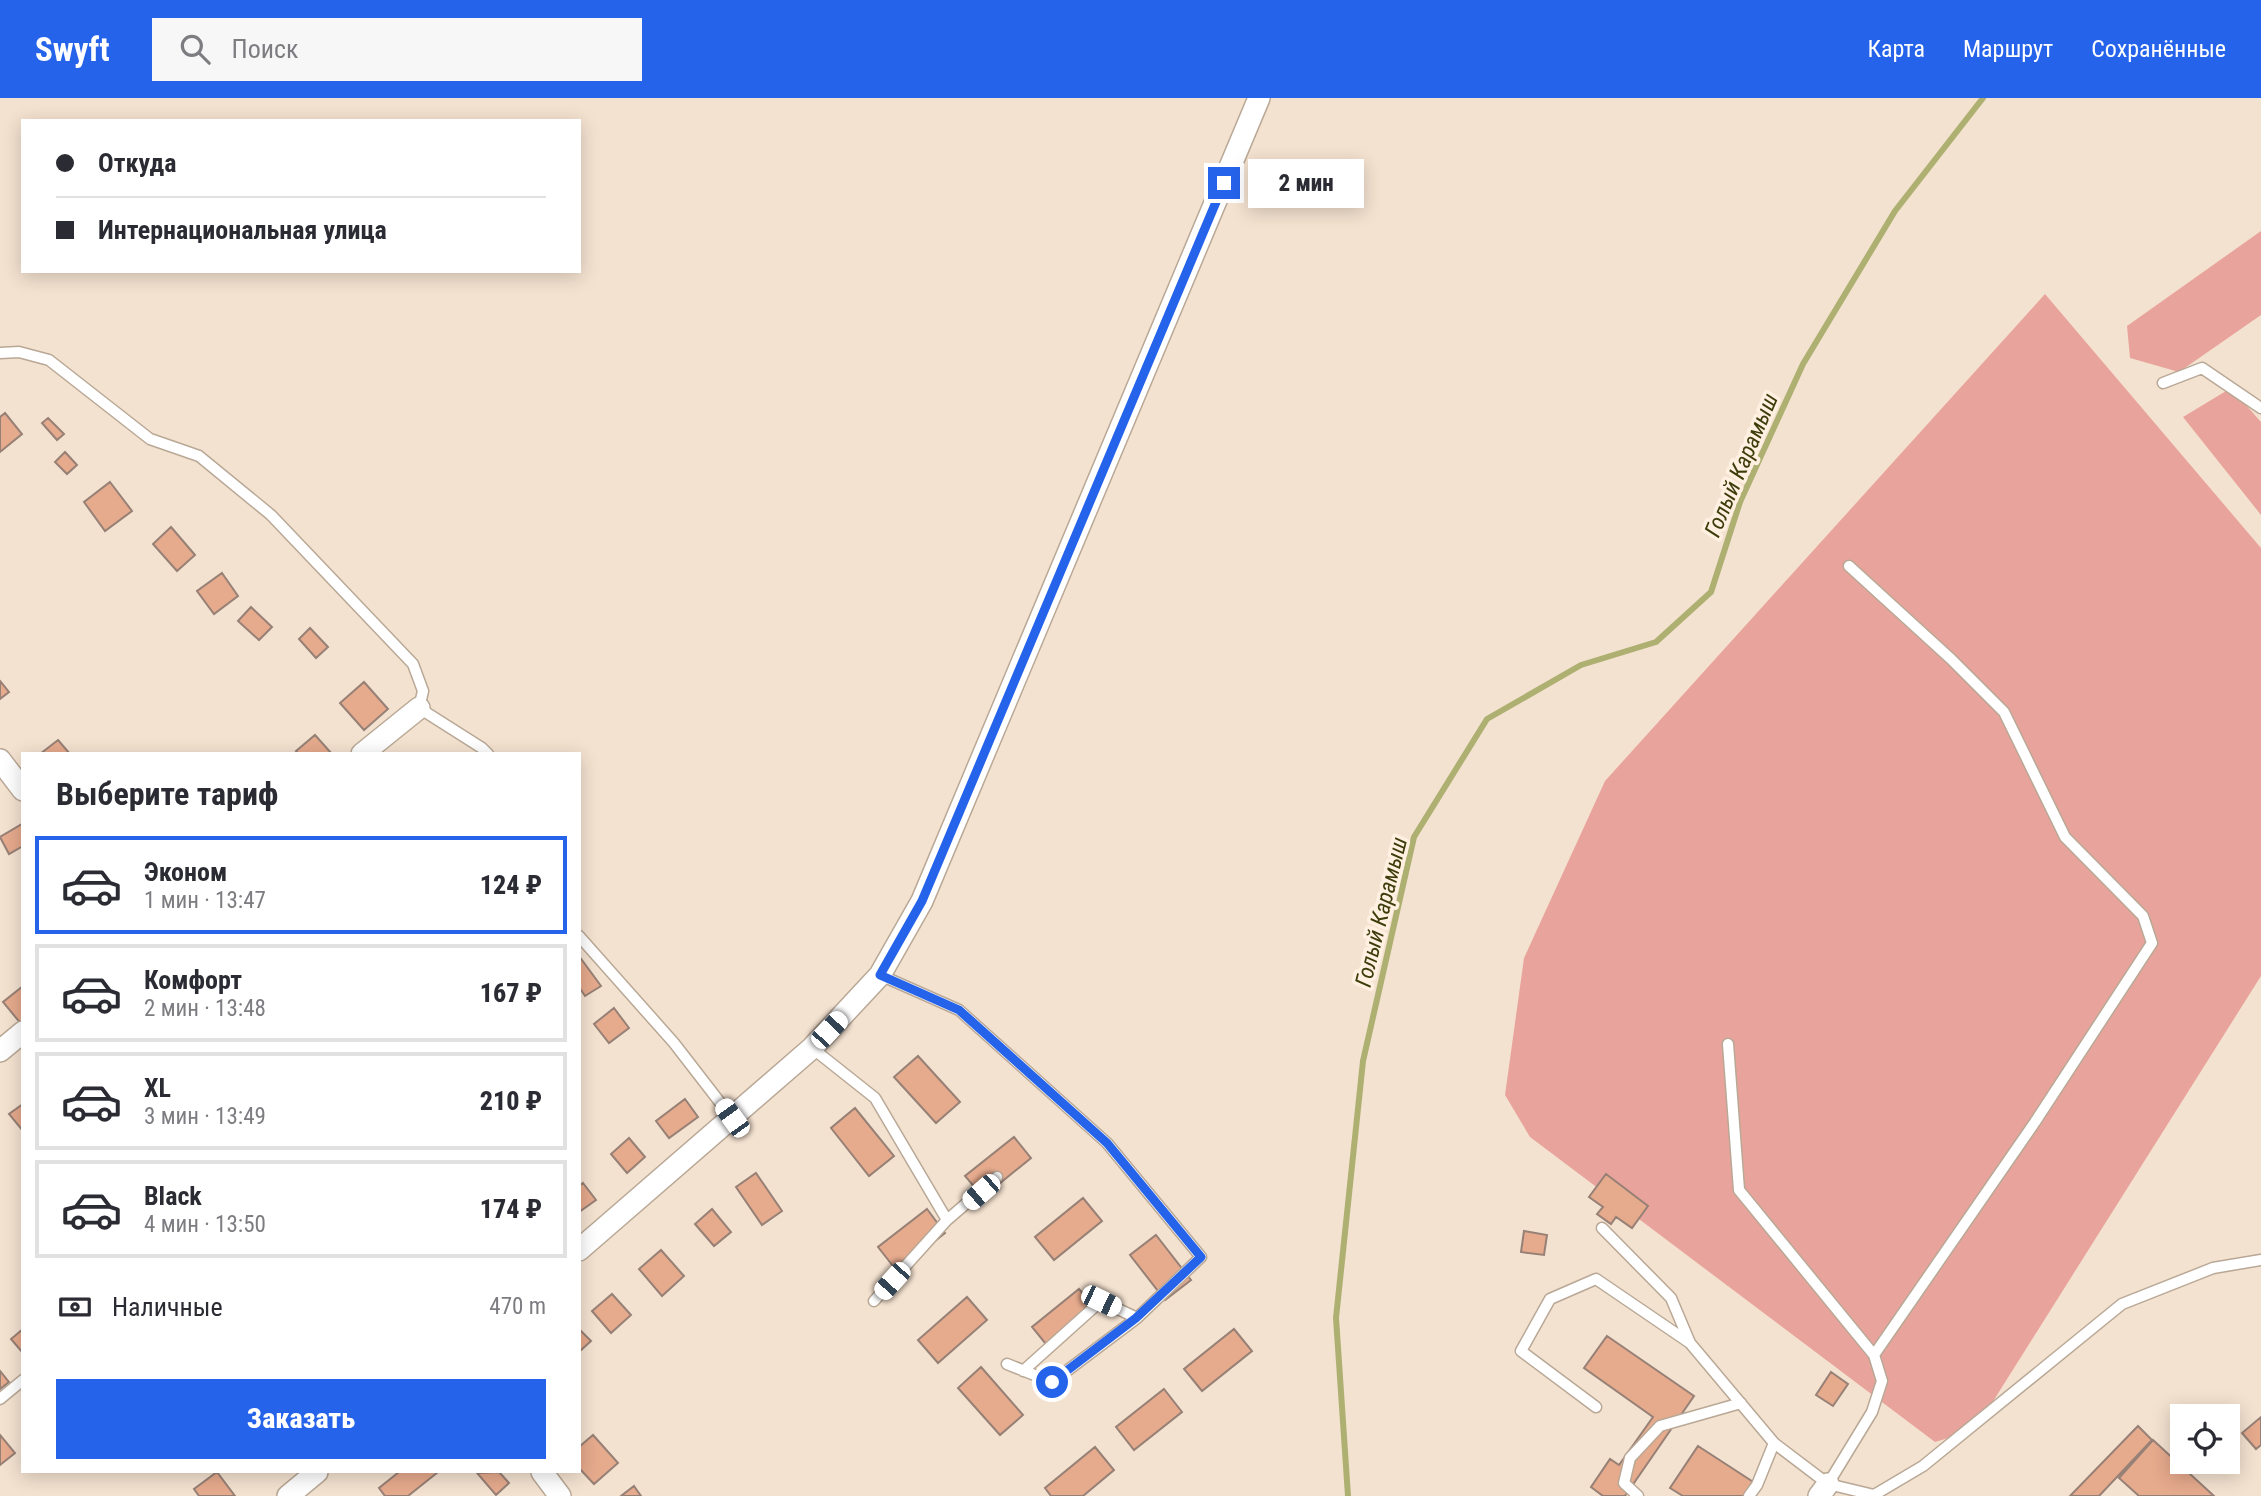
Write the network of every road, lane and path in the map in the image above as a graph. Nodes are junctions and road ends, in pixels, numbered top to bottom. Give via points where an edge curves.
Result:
1 (1259, 98) edge
2 (0, 353) edge
3 (2162, 383) dead end
4 (2261, 408) edge
5 (1849, 566) dead end
6 (419, 708) junction
7 (364, 752) edge
8 (486, 752) edge
9 (0, 760) edge
10 (21, 787) edge
11 (581, 938) edge
12 (880, 975) junction
13 (21, 1034) edge
14 (1728, 1044) dead end
15 (812, 1048) junction
16 (0, 1051) edge
17 (732, 1118) junction
18 (997, 1177) dead end
19 (947, 1220) junction
20 (1602, 1228) dead end
21 (581, 1248) edge
22 (2261, 1260) edge
23 (874, 1301) dead end
24 (1136, 1318) junction
25 (1690, 1343) junction
26 (1874, 1355) junction
27 (1007, 1364) dead end
28 (1023, 1371) junction
29 (21, 1382) edge
30 (0, 1399) edge
31 (1741, 1403) junction
32 (1596, 1407) dead end
33 (1774, 1443) junction
34 (316, 1473) edge
35 (1824, 1490) edge
36 (288, 1496) edge
37 (1638, 1496) edge
38 (1749, 1496) edge

1 - 12 street via 922,901
2 - 6 lane via 19,352 49,360 150,439 199,456 271,515 413,664 423,691
3 - 4 lane via 2202,368
5 - 26 lane via 2004,712 2065,837 2143,916 2152,943
6 - 7 street
6 - 8 lane
9 - 10 street
11 - 17 lane via 707,1082
12 - 15 street
12 - 24 lane via 959,1010 1107,1143 1201,1257
13 - 16 street
14 - 26 lane via 1739,1190
15 - 17 street
15 - 19 lane via 875,1098
17 - 21 street
18 - 19 lane
19 - 23 lane
20 - 25 lane via 1671,1298
22 - 35 lane via 2213,1268 2122,1304 1923,1466 1874,1494
24 - 28 lane via 1052,1382
24 - 28 lane via 1101,1301
25 - 31 lane
25 - 32 lane via 1596,1279 1550,1299 1521,1350
26 - 35 lane via 1882,1381 1872,1412
27 - 28 lane
29 - 30 lane
31 - 33 lane
31 - 37 lane via 1660,1426 1630,1458 1624,1483
33 - 35 lane
33 - 38 lane
34 - 36 street

